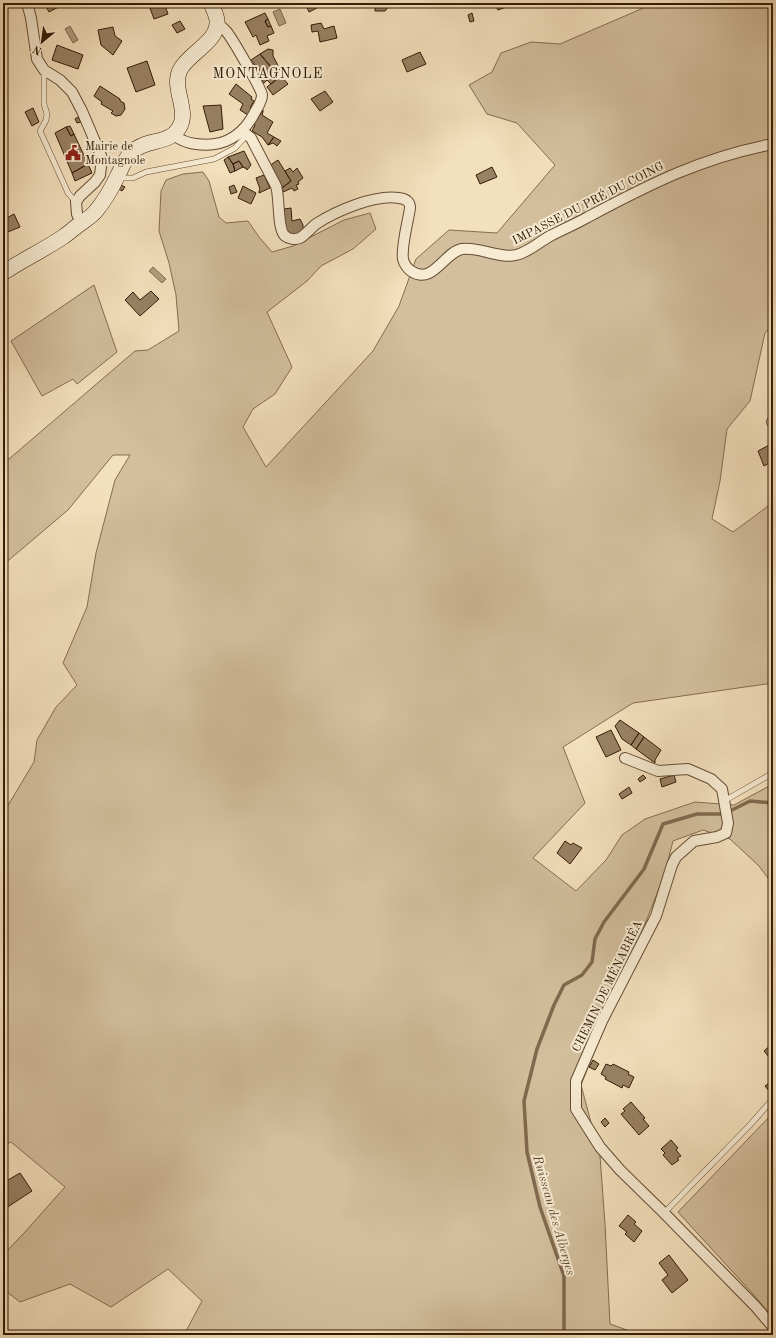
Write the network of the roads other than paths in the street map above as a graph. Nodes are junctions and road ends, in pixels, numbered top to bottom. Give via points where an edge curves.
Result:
1 (27, 3) edge
2 (211, 3) edge
3 (217, 23) junction
4 (44, 70) junction
5 (245, 133) junction
6 (174, 135) junction
7 (773, 144) edge
8 (118, 175) junction
9 (76, 202) junction
10 (81, 223) junction
11 (3, 273) edge
12 (625, 758) dead end
13 (773, 773) edge
14 (725, 804) junction
15 (773, 1099) edge
16 (664, 1213) junction
17 (773, 1327) edge

1 - 4 street via 37,59
2 - 3 street
3 - 5 street via 226,32 261,93 262,97
3 - 6 street via 210,39 184,63 180,71 177,86 182,120
4 - 9 lane via 44,104 47,114 40,131 68,193
4 - 9 street via 60,80 72,92 102,158 100,175
5 - 6 street via 213,145 186,143
5 - 7 street, IMPASSE DU PRÉ DU COING via 251,138 276,186 284,235 299,238 316,224 362,202 388,197 405,199 408,200 410,208 403,260 411,271 422,276 462,249 507,256 521,254 551,235 661,179 719,156
5 - 8 lane via 235,148 214,159 146,172 133,178
6 - 8 street via 139,146 128,156
8 - 10 street via 99,207 90,218
9 - 10 street
10 - 11 street via 63,237
12 - 14 street, CHEMIN DE MÉNABRÉA via 658,771 688,769 711,779 722,788
13 - 14 lane
14 - 16 street, CHEMIN DE MÉNABRÉA via 728,824 726,833 694,842 676,857 656,916 602,1020 576,1081 576,1109 600,1147
15 - 16 lane
16 - 17 street, CHEMIN DE MÉNABRÉA via 756,1306

